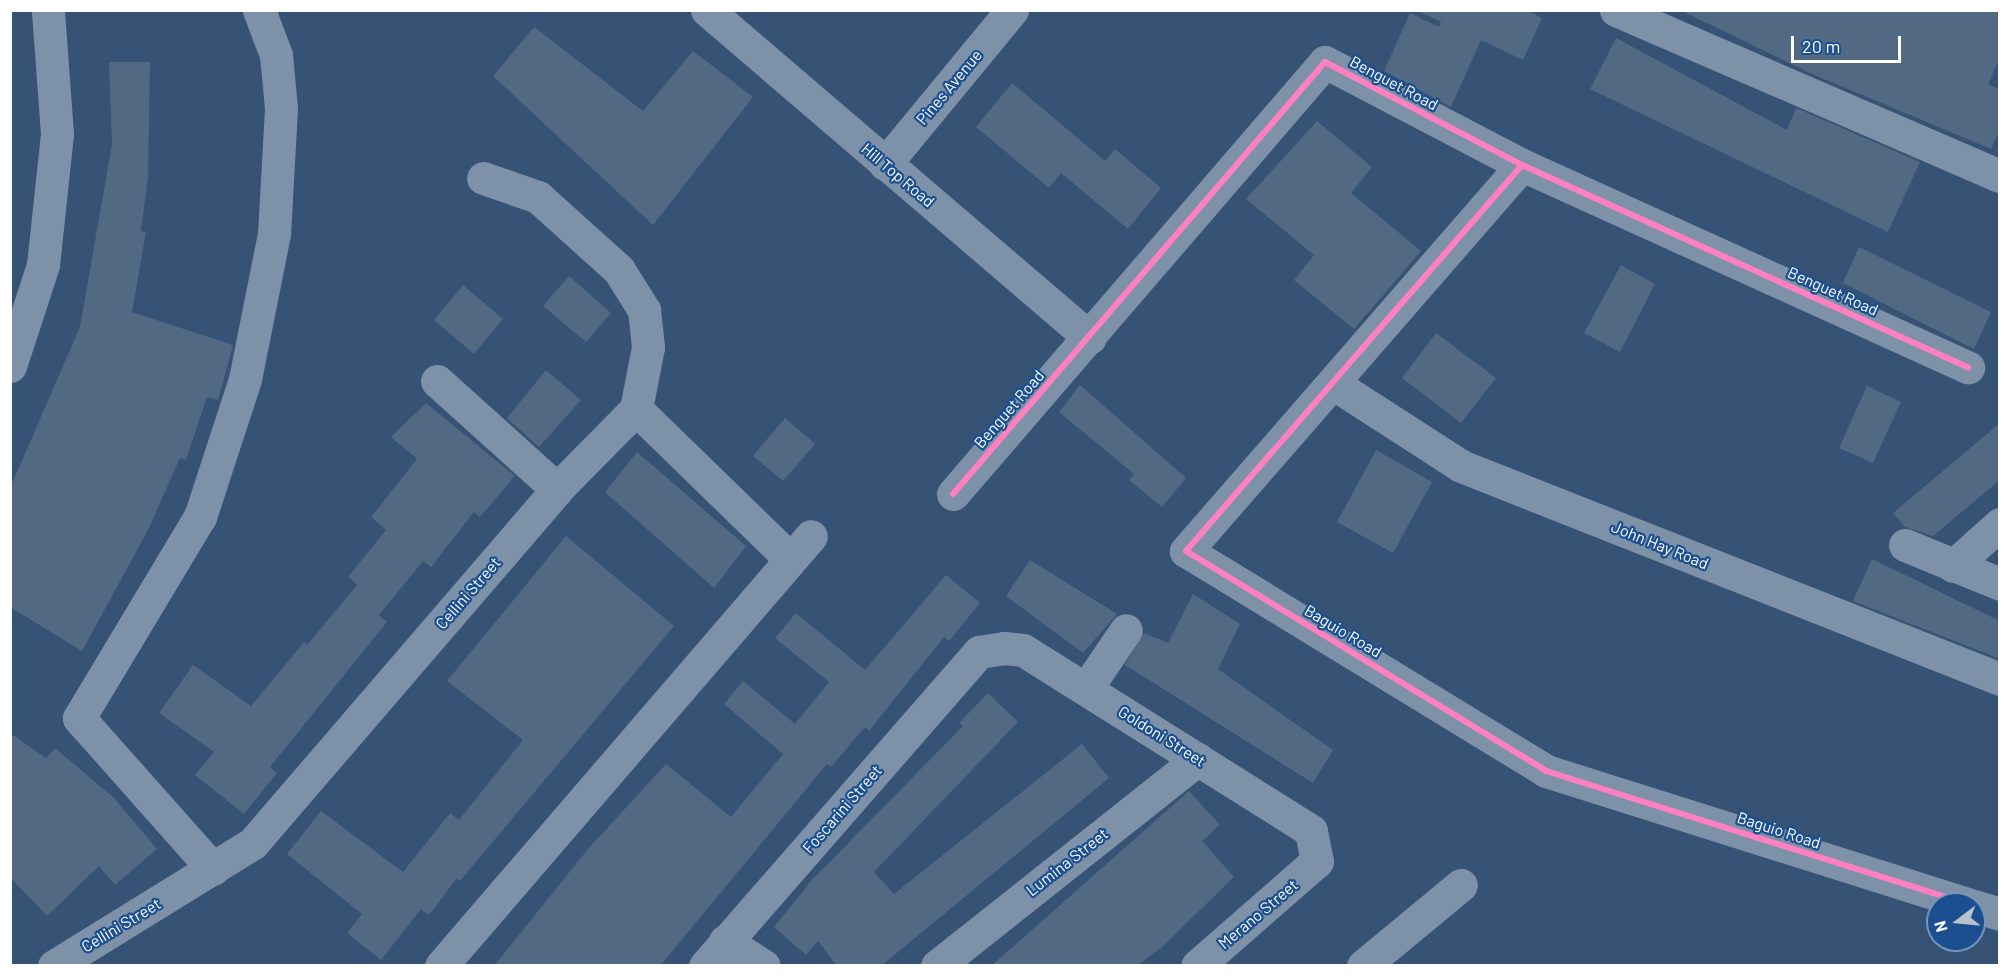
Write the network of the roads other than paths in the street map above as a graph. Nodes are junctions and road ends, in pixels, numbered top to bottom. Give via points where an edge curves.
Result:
1 (48, 10) edge
2 (259, 10) edge
3 (1012, 10) edge
4 (1616, 10) edge
5 (712, 12) edge
6 (885, 164) junction
7 (1522, 165) junction
8 (2000, 176) edge
9 (483, 178) dead end
10 (1090, 338) junction
11 (10, 366) edge
12 (1968, 367) dead end
13 (437, 381) dead end
14 (1334, 384) junction
15 (636, 409) junction
16 (557, 489) junction
17 (953, 494) dead end
18 (2000, 524) edge
19 (1905, 545) dead end
20 (1953, 566) junction
21 (2000, 584) edge
22 (1126, 630) dead end
23 (979, 652) joint
24 (2000, 679) edge
25 (1086, 689) junction
26 (1198, 759) junction
27 (1317, 861) joint
28 (213, 869) junction
29 (1461, 885) dead end
30 (1929, 892) edge
31 (715, 953) edge
32 (1384, 960) edge
33 (54, 966) edge
34 (441, 966) edge
35 (764, 966) edge
36 (937, 966) edge
37 (1197, 966) edge

1 - 11 street via 57,134 43,265
2 - 28 street via 276,55 281,108 274,234 245,379 200,517 79,718
3 - 6 street, Pines Avenue
4 - 8 street
5 - 6 street, Hill Top Road
6 - 10 street, Hill Top Road
7 - 10 street, Benguet Road via 1325,62
7 - 12 street, Benguet Road
7 - 14 street, Baguio Road
9 - 15 street via 538,197 619,270 644,309 648,347
10 - 17 street, Benguet Road
13 - 16 street
14 - 24 street, John Hay Road via 1461,466
14 - 30 street, Baguio Road via 1186,551 1546,771
15 - 16 street, Cellini Street
15 - 34 street via 801,547
16 - 28 street, Cellini Street via 253,843
18 - 20 street
19 - 20 street
20 - 21 street
22 - 25 street
23 - 25 street, Goldoni Street via 1023,650
23 - 31 street, Foscarini Street
25 - 26 street, Goldoni Street
26 - 27 street, Goldoni Street via 1298,819 1311,831
26 - 36 street, Lumina Street
27 - 37 street, Merano Street
28 - 33 street, Cellini Street
29 - 32 street
31 - 35 street

